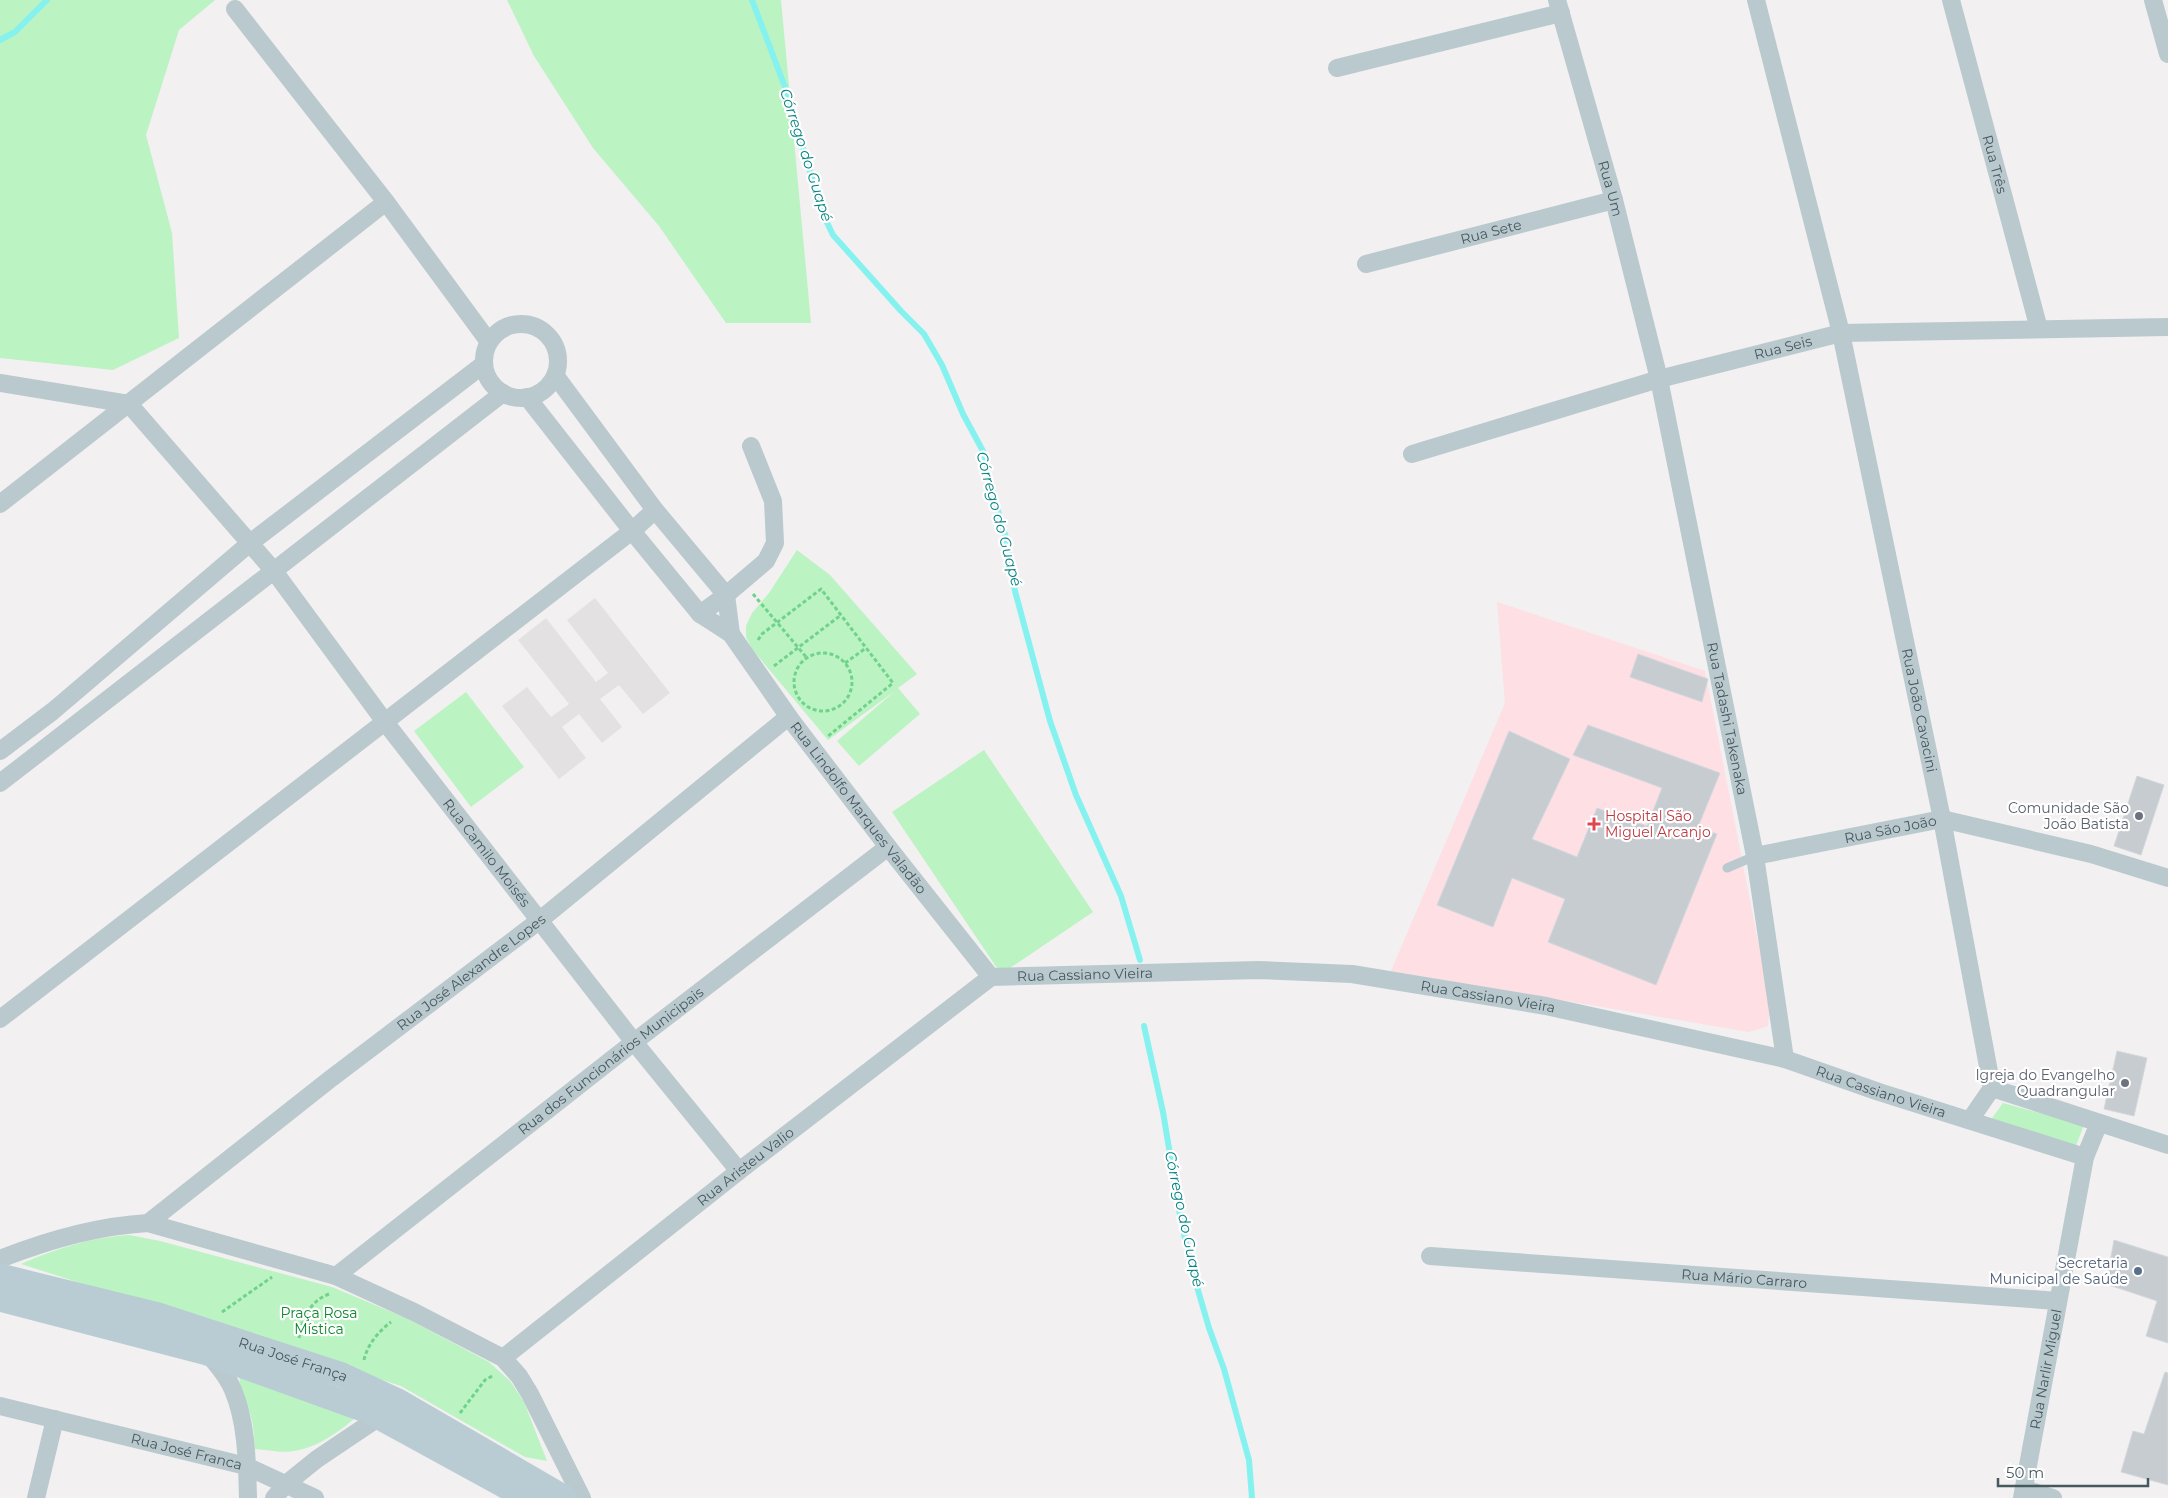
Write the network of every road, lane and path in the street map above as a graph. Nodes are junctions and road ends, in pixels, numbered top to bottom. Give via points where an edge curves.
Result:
1 (1756, 0) edge
2 (1951, 0) edge
3 (2153, 0) edge
4 (1559, 6) edge
5 (235, 9) dead end
6 (2168, 54) edge
7 (1338, 68) dead end
8 (1614, 200) junction
9 (386, 202) junction
10 (1366, 264) dead end
11 (2168, 327) edge
12 (2039, 328) junction
13 (1842, 332) junction
14 (489, 342) junction
15 (484, 364) junction
16 (555, 375) junction
17 (1660, 379) junction
18 (0, 383) edge
19 (503, 393) junction
20 (527, 397) junction
21 (129, 404) junction
22 (751, 446) dead end
23 (1412, 454) dead end
24 (0, 504) edge
25 (655, 510) junction
26 (632, 531) junction
27 (250, 543) junction
28 (274, 571) junction
29 (742, 581) junction
30 (726, 595) junction
31 (700, 614) junction
32 (841, 615) junction
33 (777, 623) junction
34 (732, 634) junction
35 (758, 643) dead end
36 (798, 648) junction
37 (866, 648) junction
38 (807, 658) junction
39 (769, 660) dead end
40 (844, 663) junction
41 (774, 666) junction
42 (780, 672) dead end
43 (790, 685) dead end
44 (796, 691) junction
45 (788, 717) junction
46 (385, 722) junction
47 (813, 749) junction
48 (0, 751) edge
49 (0, 783) edge
50 (1942, 819) junction
51 (888, 847) junction
52 (1755, 856) junction
53 (1727, 868) dead end
54 (2168, 878) edge
55 (540, 920) junction
56 (991, 977) junction
57 (0, 1019) edge
58 (634, 1042) junction
59 (1785, 1059) junction
60 (1992, 1088) junction
61 (1970, 1120) junction
62 (2099, 1123) junction
63 (2168, 1145) edge
64 (2085, 1158) junction
65 (739, 1171) junction
66 (148, 1223) junction
67 (1430, 1256) dead end
68 (0, 1259) edge
69 (293, 1263) junction
70 (0, 1276) edge
71 (336, 1276) junction
72 (352, 1284) junction
73 (0, 1299) edge
74 (2058, 1301) junction
75 (408, 1309) junction
76 (210, 1343) junction
77 (298, 1361) junction
78 (506, 1362) junction
79 (359, 1383) junction
80 (398, 1401) junction
81 (0, 1406) edge
82 (380, 1418) junction
83 (55, 1419) junction
84 (449, 1430) junction
85 (246, 1466) junction
86 (286, 1484) junction
87 (2023, 1494) edge
88 (36, 1498) edge
89 (248, 1498) edge
90 (274, 1498) edge
91 (315, 1498) edge
92 (527, 1498) edge
93 (565, 1498) edge
94 (582, 1498) edge
95 (2052, 1498) edge

1 - 13 street, Rua João Cavacini
2 - 12 street, Rua Três
3 - 6 street
4 - 7 street
4 - 8 street, Rua Um
5 - 9 street
8 - 10 street, Rua Sete
8 - 17 street, Rua Um
9 - 14 street
9 - 21 street
11 - 12 street, Rua Seis
12 - 13 street, Rua Seis
13 - 17 street, Rua Seis
13 - 50 street, Rua João Cavacini
14 - 15 street
14 - 16 street via 508,326 520,324 542,331 556,351
15 - 19 street via 493,386
15 - 27 street
16 - 20 street via 544,389
16 - 25 street
17 - 23 street, Rua Seis
17 - 52 street, Rua Tadashi Takenaka
18 - 21 street
19 - 20 street
19 - 28 street
20 - 26 street, Rua Lindolfo Marques Valadão
21 - 24 street
21 - 27 street, Rua Camilo Moisés
22 - 29 street via 773,502 775,543 766,561
25 - 26 street
25 - 30 street
26 - 31 street, Rua Lindolfo Marques Valadão
26 - 46 street
27 - 28 street, Rua Camilo Moisés
27 - 48 street via 52,711
28 - 46 street, Rua Camilo Moisés
28 - 49 street
29 - 30 street
29 - 33 path
30 - 31 street
30 - 34 street, Rua Lindolfo Marques Valadão
31 - 34 street, Rua Lindolfo Marques Valadão
32 - 33 path via 821,589
32 - 36 path
32 - 37 path
33 - 35 path via 762,634
33 - 36 path
34 - 45 street, Rua Lindolfo Marques Valadão
36 - 38 path
36 - 41 path
37 - 40 path
37 - 47 path via 893,683
38 - 40 path via 822,653 832,654
38 - 44 path via 798,668
39 - 41 path
40 - 44 path via 852,683 846,701 839,707 821,711 811,709
41 - 42 path
43 - 44 path
45 - 47 street, Rua Lindolfo Marques Valadão
45 - 55 street, Rua José Alexandre Lopes
46 - 55 street, Rua Camilo Moisés
46 - 57 street
47 - 51 street, Rua Lindolfo Marques Valadão
50 - 52 street, Rua São João
50 - 54 street, Rua São João via 2092,854
50 - 60 street, Rua João Cavacini
51 - 56 street, Rua Lindolfo Marques Valadão
51 - 58 street, Rua dos Funcionários Municipais
52 - 53 lane
52 - 59 street, Rua Tadashi Takenaka
55 - 58 street, Rua Camilo Moisés
55 - 66 street, Rua José Alexandre Lopes
56 - 59 street, Rua Cassiano Vieira via 1259,970 1352,974 1546,1006
56 - 65 street, Rua Aristeu Valio
58 - 65 street, Rua Camilo Moisés
58 - 71 street, Rua dos Funcionários Municipais
59 - 61 street, Rua Cassiano Vieira
60 - 61 street
60 - 62 street
61 - 64 street, Rua Cassiano Vieira
62 - 63 street
62 - 64 street, Rua Narlir Miguel
64 - 74 street, Rua Narlir Miguel
65 - 78 street, Rua Aristeu Valio
66 - 68 street via 84,1231
66 - 69 street
67 - 74 street, Rua Mário Carraro
69 - 71 street
69 - 76 path via 221,1312
70 - 76 main road, Rua José França via 158,1315
71 - 72 street
72 - 75 street
72 - 77 path via 313,1304 304,1317 298,1336
73 - 76 main road, Rua José França
74 - 87 street, Rua Narlir Miguel
75 - 78 street
75 - 79 path via 380,1330 365,1353
76 - 77 main road, Rua José França
76 - 82 main road, Rua José França
76 - 85 street via 234,1391 244,1429
77 - 79 main road, Rua José França
78 - 84 path via 466,1403
78 - 94 street via 530,1394
79 - 80 main road, Rua José França
80 - 82 street
80 - 84 main road, Rua José França
81 - 83 street
82 - 86 street via 335,1445
82 - 92 main road, Rua José França
83 - 85 street, Rua José Franca
83 - 88 street
84 - 93 main road, Rua José França
85 - 86 street, Rua José Franca
85 - 89 street
86 - 90 street
86 - 91 street, Rua José Franca
87 - 95 street

